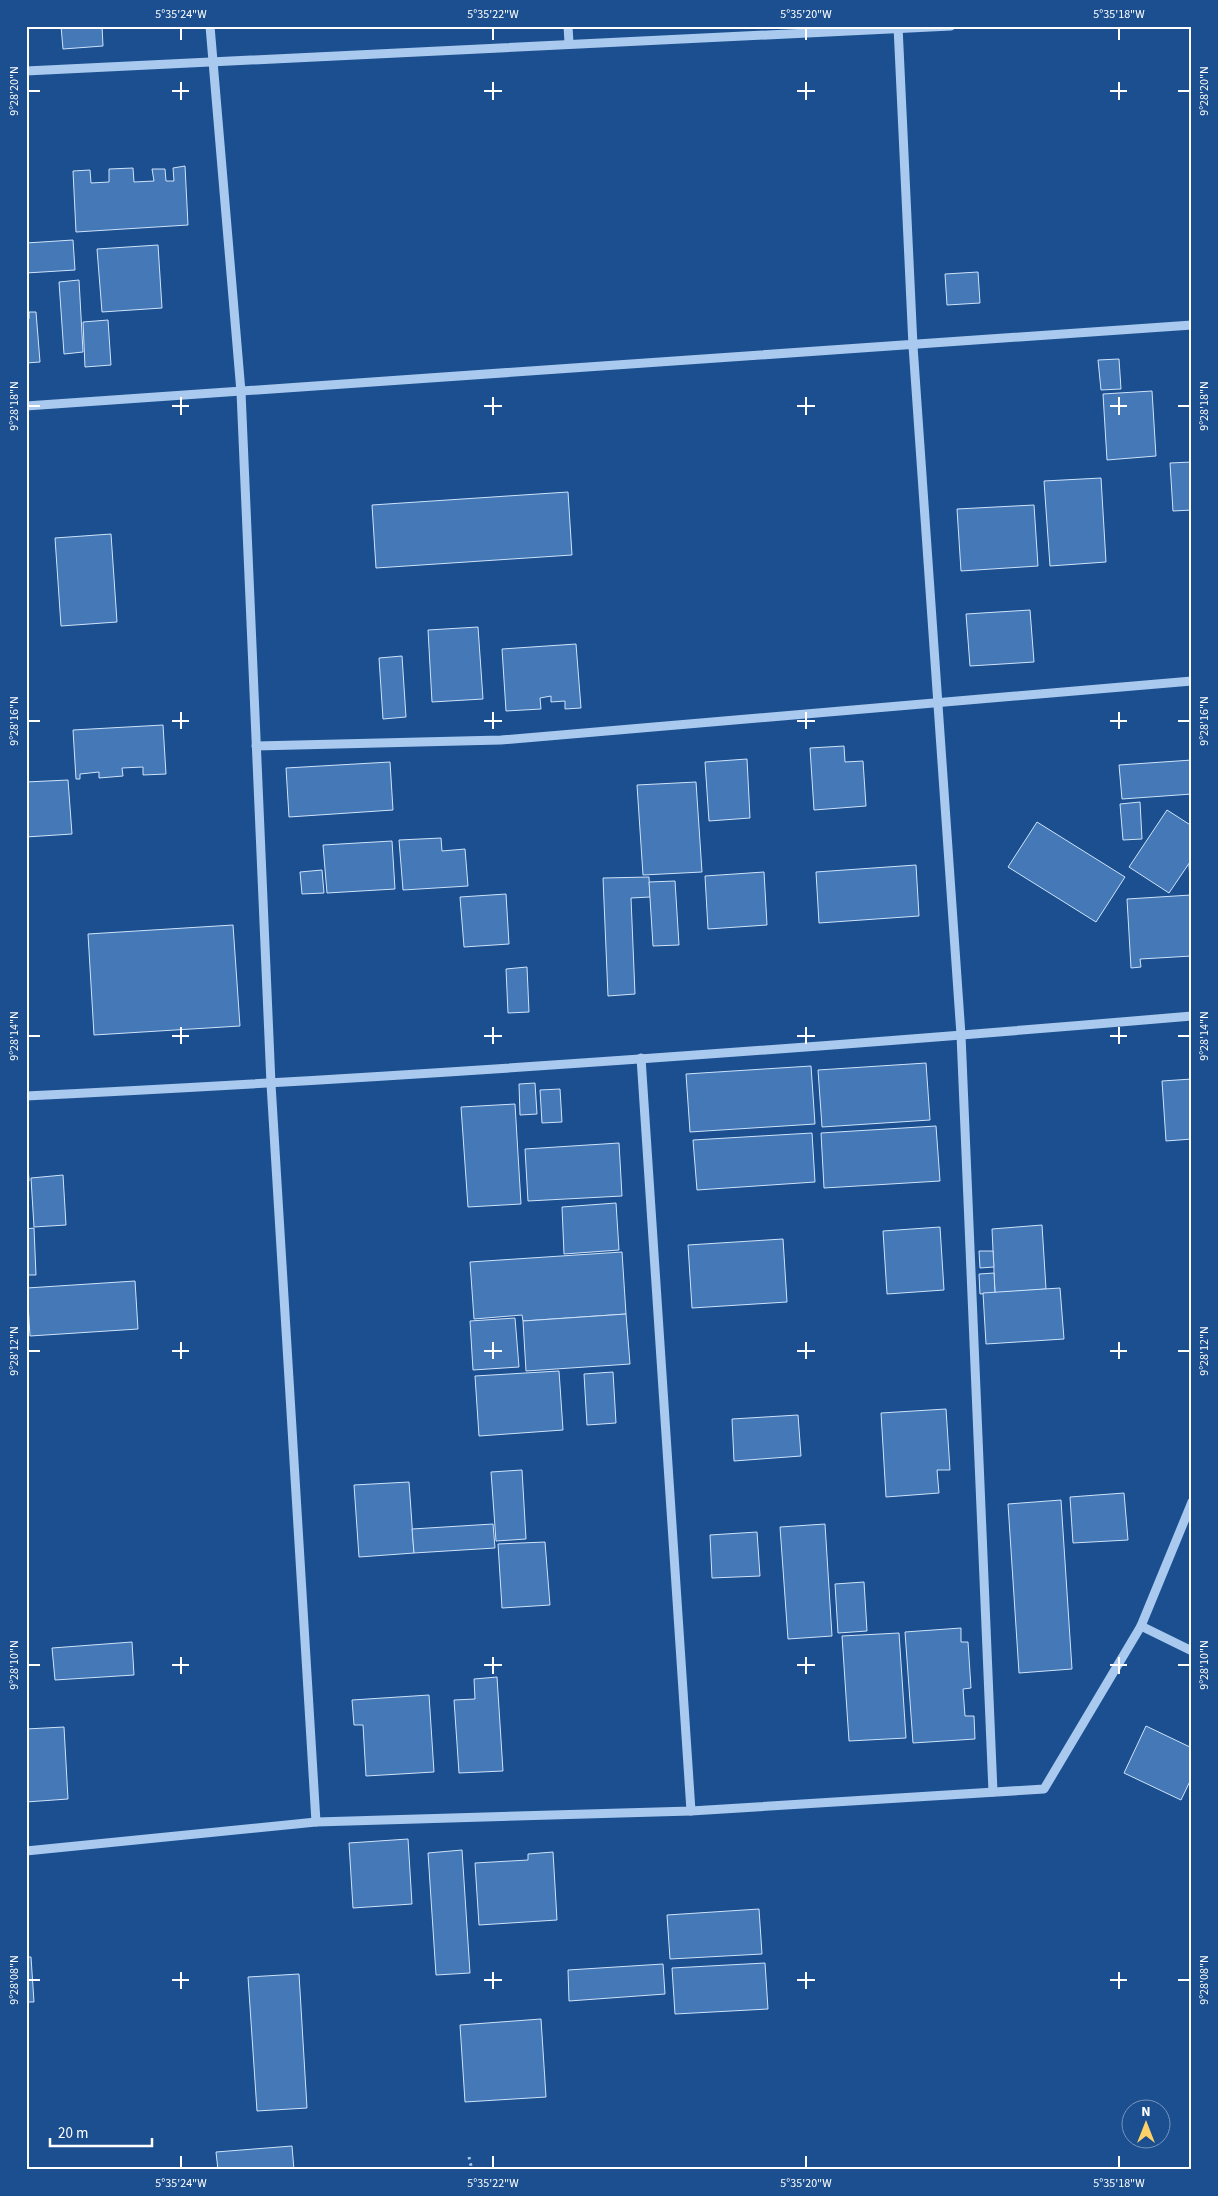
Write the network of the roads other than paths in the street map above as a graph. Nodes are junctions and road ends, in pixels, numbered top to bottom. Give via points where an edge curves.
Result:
1 (210, 26) edge
2 (568, 26) edge
3 (951, 26) edge
4 (898, 28) edge
5 (569, 44) junction
6 (212, 62) junction
7 (26, 71) edge
8 (1192, 324) edge
9 (913, 346) junction
10 (241, 392) junction
11 (26, 406) edge
12 (1192, 682) edge
13 (938, 702) junction
14 (256, 746) junction
15 (1192, 1016) edge
16 (961, 1035) junction
17 (642, 1058) junction
18 (271, 1084) junction
19 (26, 1096) edge
20 (1192, 1502) edge
21 (1141, 1626) junction
22 (1192, 1651) edge
23 (993, 1792) junction
24 (691, 1811) junction
25 (316, 1822) junction
26 (26, 1851) edge

1 - 6 street
2 - 5 street
3 - 4 street
4 - 5 street
4 - 9 street
5 - 6 street
6 - 7 street
6 - 10 street
8 - 9 street
9 - 10 street
9 - 13 street
10 - 11 street
10 - 14 street
12 - 13 street
13 - 14 street via 501,740
13 - 16 street
14 - 18 street
15 - 16 street
16 - 17 street
16 - 23 street
17 - 18 street
17 - 24 street
18 - 19 street
18 - 25 street
20 - 21 street
21 - 22 street
21 - 23 street via 1044,1789
23 - 24 street
24 - 25 street
25 - 26 street

